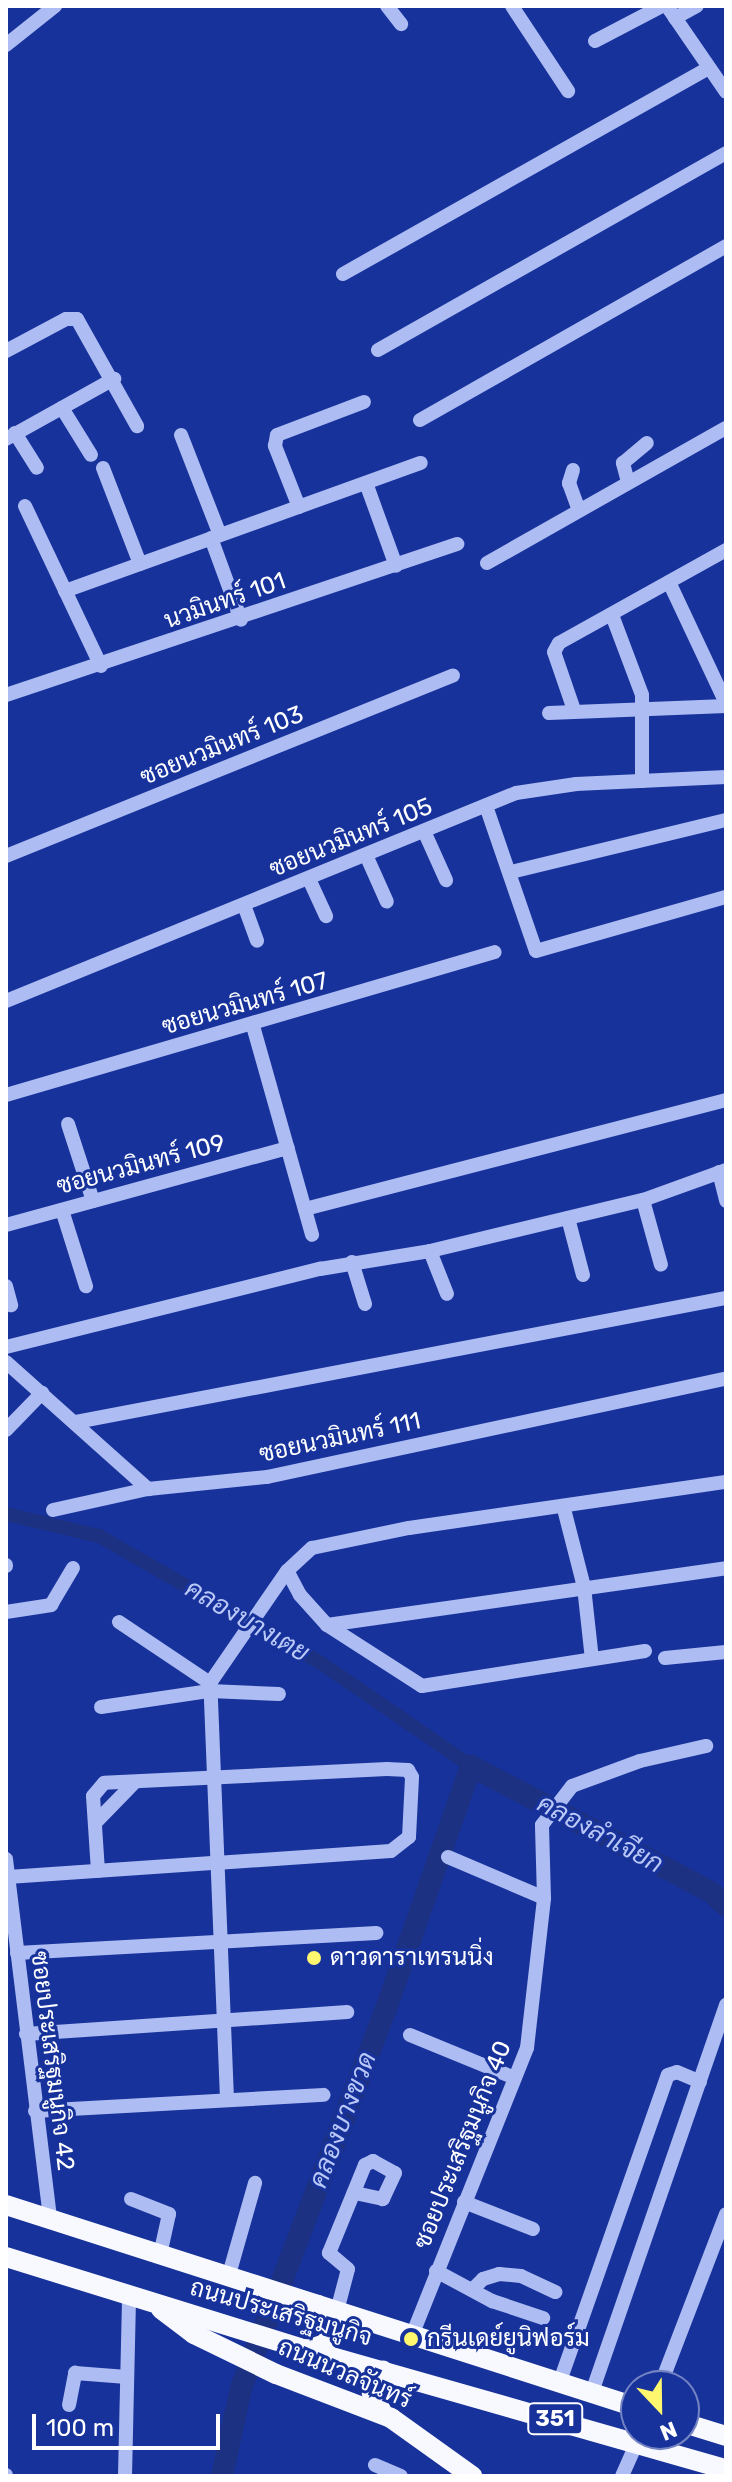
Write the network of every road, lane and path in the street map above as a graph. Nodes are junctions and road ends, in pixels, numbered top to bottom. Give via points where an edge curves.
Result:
1 (55, 6) edge
2 (387, 6) edge
3 (512, 6) edge
4 (697, 6) edge
5 (668, 10) edge
6 (401, 24) dead end
7 (595, 41) dead end
8 (6, 45) edge
9 (709, 68) junction
10 (568, 91) dead end
11 (726, 92) edge
12 (726, 153) edge
13 (726, 246) edge
14 (343, 274) dead end
15 (378, 350) dead end
16 (6, 351) edge
17 (114, 379) junction
18 (364, 402) dead end
19 (62, 408) junction
20 (420, 420) dead end
21 (137, 426) dead end
22 (726, 428) edge
23 (181, 435) dead end
24 (11, 436) edge
25 (647, 443) dead end
26 (91, 455) dead end
27 (421, 463) dead end
28 (37, 468) dead end
29 (103, 468) dead end
30 (573, 470) dead end
31 (628, 482) junction
32 (366, 483) junction
33 (25, 506) dead end
34 (299, 507) junction
35 (579, 510) junction
36 (215, 537) junction
37 (457, 544) dead end
38 (726, 550) edge
39 (487, 563) dead end
40 (140, 564) junction
41 (396, 566) junction
42 (669, 582) junction
43 (65, 591) junction
44 (612, 615) junction
45 (241, 620) junction
46 (101, 666) junction
47 (453, 675) dead end
48 (6, 695) edge
49 (726, 704) edge
50 (644, 707) junction
51 (574, 710) junction
52 (549, 713) dead end
53 (726, 777) edge
54 (642, 781) junction
55 (486, 806) junction
56 (726, 820) edge
57 (424, 831) junction
58 (366, 855) junction
59 (6, 856) edge
60 (511, 872) junction
61 (309, 879) junction
62 (446, 880) dead end
63 (726, 897) edge
64 (387, 902) dead end
65 (244, 905) junction
66 (326, 916) dead end
67 (257, 941) dead end
68 (495, 952) dead end
69 (6, 1001) edge
70 (253, 1026) junction
71 (6, 1095) edge
72 (726, 1100) edge
73 (68, 1124) dead end
74 (288, 1148) junction
75 (722, 1171) edge
76 (643, 1200) junction
77 (93, 1201) junction
78 (726, 1201) edge
79 (305, 1209) junction
80 (62, 1210) junction
81 (568, 1218) junction
82 (6, 1225) edge
83 (312, 1235) dead end
84 (430, 1251) junction
85 (352, 1262) junction
86 (661, 1265) dead end
87 (583, 1275) dead end
88 (6, 1286) edge
89 (86, 1286) dead end
90 (447, 1294) dead end
91 (726, 1298) edge
92 (365, 1304) dead end
93 (11, 1305) dead end
94 (6, 1347) edge
95 (6, 1362) edge
96 (726, 1379) edge
97 (42, 1393) junction
98 (76, 1422) junction
99 (6, 1430) edge
100 (726, 1482) edge
101 (148, 1489) junction
102 (564, 1509) junction
103 (53, 1510) dead end
104 (73, 1568) dead end
105 (726, 1568) edge
106 (287, 1571) junction
107 (584, 1587) junction
108 (6, 1612) edge
109 (119, 1622) dead end
110 (327, 1625) junction
111 (645, 1651) dead end
112 (726, 1652) edge
113 (665, 1658) dead end
114 (592, 1659) junction
115 (210, 1687) junction
116 (279, 1694) dead end
117 (101, 1707) dead end
118 (706, 1746) dead end
119 (210, 1778) junction
120 (135, 1782) junction
121 (95, 1823) junction
122 (448, 1857) dead end
123 (6, 1859) edge
124 (216, 1863) junction
125 (98, 1871) junction
126 (8, 1877) junction
127 (544, 1898) junction
128 (376, 1933) dead end
129 (217, 1944) junction
130 (14, 1964) edge
131 (726, 2004) edge
132 (347, 2012) dead end
133 (226, 2018) junction
134 (26, 2034) junction
135 (410, 2035) dead end
136 (515, 2078) junction
137 (700, 2082) junction
138 (324, 2095) dead end
139 (227, 2099) junction
140 (35, 2111) junction
141 (255, 2183) dead end
142 (354, 2193) dead end
143 (131, 2199) dead end
144 (464, 2202) junction
145 (6, 2205) edge
146 (726, 2214) edge
147 (50, 2219) junction
148 (533, 2229) dead end
149 (160, 2255) junction
150 (6, 2257) edge
151 (436, 2271) junction
152 (235, 2280) junction
153 (473, 2289) junction
154 (556, 2292) dead end
155 (129, 2294) junction
156 (306, 2301) junction
157 (152, 2302) junction
158 (337, 2311) junction
159 (543, 2318) dead end
160 (413, 2333) junction
161 (304, 2349) junction
162 (383, 2370) junction
163 (666, 2370) edge
164 (127, 2377) junction
165 (560, 2381) junction
166 (592, 2392) junction
167 (620, 2402) edge
168 (69, 2405) dead end
169 (383, 2414) junction
170 (700, 2428) edge
171 (726, 2436) edge
172 (620, 2437) edge
173 (633, 2450) edge
174 (663, 2450) edge
175 (375, 2465) dead end
176 (726, 2469) edge
177 (469, 2475) edge
178 (125, 2476) edge
179 (401, 2476) edge
180 (622, 2476) edge

1 - 8 street
2 - 6 street
3 - 10 street
4 - 5 street
5 - 7 street
5 - 9 street
9 - 11 street
9 - 14 street
12 - 15 street
13 - 20 street
16 - 17 street via 66,319 77,319
17 - 19 street
17 - 21 street
18 - 34 street via 277,435 275,446
19 - 24 street
19 - 26 street
22 - 31 street
23 - 36 street
24 - 28 street
25 - 31 street via 623,463
27 - 32 street
29 - 40 street
30 - 35 street via 569,483
31 - 35 street
32 - 34 street
32 - 41 street
33 - 43 street
34 - 36 street
35 - 39 street
36 - 40 street
36 - 45 street
37 - 41 street, นวมินทร์ 101
38 - 42 street
40 - 43 street
41 - 45 street, นวมินทร์ 101
42 - 44 street
42 - 49 street
43 - 46 street
44 - 50 street
44 - 51 street via 555,648
45 - 46 street, นวมินทร์ 101
46 - 48 street, นวมินทร์ 101
47 - 59 street, ซอยนวมินทร์ 103
49 - 50 street
50 - 51 street
50 - 54 street
51 - 52 street
53 - 54 street, ซอยนวมินทร์ 105
54 - 55 street, ซอยนวมินทร์ 105 via 534,788
55 - 57 street, ซอยนวมินทร์ 105
55 - 60 street
56 - 60 street
57 - 58 street, ซอยนวมินทร์ 105
57 - 62 street
58 - 61 street, ซอยนวมินทร์ 105
58 - 64 street
60 - 63 street via 531,943 540,952
61 - 65 street, ซอยนวมินทร์ 105
61 - 66 street
65 - 67 street
65 - 69 street, ซอยนวมินทร์ 105
68 - 70 street, ซอยนวมินทร์ 107
70 - 71 street, ซอยนวมินทร์ 107
70 - 74 street
72 - 79 street
73 - 77 street
74 - 77 street, ซอยนวมินทร์ 109
74 - 79 street
75 - 76 street
75 - 78 street
76 - 81 street
76 - 86 street
77 - 80 street, ซอยนวมินทร์ 109
79 - 83 street
80 - 82 street, ซอยนวมินทร์ 109
80 - 89 street
81 - 84 street
81 - 87 street
84 - 85 street
84 - 90 street
85 - 92 street
85 - 94 street
88 - 93 street
91 - 98 street
95 - 97 street
96 - 101 street, ซอยนวมินทร์ 111 via 267,1477
97 - 98 street
97 - 99 street
98 - 101 street
100 - 102 street
101 - 103 street, ซอยนวมินทร์ 111
102 - 106 street via 409,1528 312,1548
102 - 107 street
104 - 108 street via 51,1605
105 - 107 street
106 - 110 street
106 - 115 street
107 - 110 street
107 - 114 street
109 - 115 street
110 - 114 street via 422,1686
111 - 114 street
112 - 113 street
115 - 116 street
115 - 117 street
115 - 119 street
118 - 127 street, ซอยประเสริฐมนูกิจ 40 via 640,1761 572,1786 542,1825
119 - 120 street
119 - 124 street
119 - 124 street via 408,1770 414,1788 409,1837 399,1849
120 - 121 street
120 - 121 street via 104,1783 97,1789
121 - 125 street
122 - 127 street
123 - 126 street, ซอยประเสริฐมนูกิจ 42
124 - 125 street
124 - 129 street
125 - 126 street
126 - 130 street, ซอยประเสริฐมนูกิจ 42
127 - 136 street, ซอยประเสริฐมนูกิจ 40 via 536,1999
128 - 129 street
129 - 130 street
129 - 133 street
130 - 134 street, ซอยประเสริฐมนูกิจ 42
131 - 137 street
132 - 133 street
133 - 134 street
133 - 139 street
134 - 140 street, ซอยประเสริฐมนูกิจ 42
135 - 136 street
136 - 144 street, ซอยประเสริฐมนูกิจ 40
137 - 165 street via 677,2072 668,2075
137 - 166 street
138 - 139 street
139 - 140 street
140 - 147 street, ซอยประเสริฐมนูกิจ 42
141 - 152 street
142 - 158 street via 329,2253 348,2269
143 - 149 street via 169,2214
144 - 148 street
144 - 151 street, ซอยประเสริฐมนูกิจ 40
145 - 147 main road, ถนนประเสริฐมนูกิจ / 351
146 - 163 street
147 - 149 main road, ถนนประเสริฐมนูกิจ / 351
149 - 152 main road, ถนนประเสริฐมนูกิจ / 351
150 - 155 main road, ถนนประเสริฐมนูกิจ / 351
151 - 153 street
151 - 160 street, ซอยประเสริฐมนูกิจ 40
152 - 156 main road, ถนนประเสริฐมนูกิจ / 351
153 - 154 street via 499,2274 521,2276
153 - 159 street
155 - 157 main road, ถนนประเสริฐมนูกิจ / 351
155 - 164 street
156 - 158 main road, ถนนประเสริฐมนูกิจ / 351
156 - 161 main road via 331,2317 333,2332 319,2348
157 - 161 main road, ถนนประเสริฐมนูกิจ / 351
157 - 169 main road, ถนนนวลจันทร์ via 218,2346
158 - 160 main road, ถนนประเสริฐมนูกิจ / 351
160 - 165 main road, ถนนประเสริฐมนูกิจ / 351
161 - 162 main road, ถนนประเสริฐมนูกิจ / 351
162 - 169 main road via 372,2393
162 - 172 main road, ถนนประเสริฐมนูกิจ / 351
164 - 168 street via 75,2373
164 - 178 street
165 - 166 main road, ถนนประเสริฐมนูกิจ / 351
166 - 167 main road, ถนนประเสริฐมนูกิจ / 351
169 - 177 main road, ถนนนวลจันทร์
170 - 171 main road
173 - 180 street
174 - 176 main road, ถนนประเสริฐมนูกิจ / 351
175 - 179 street

